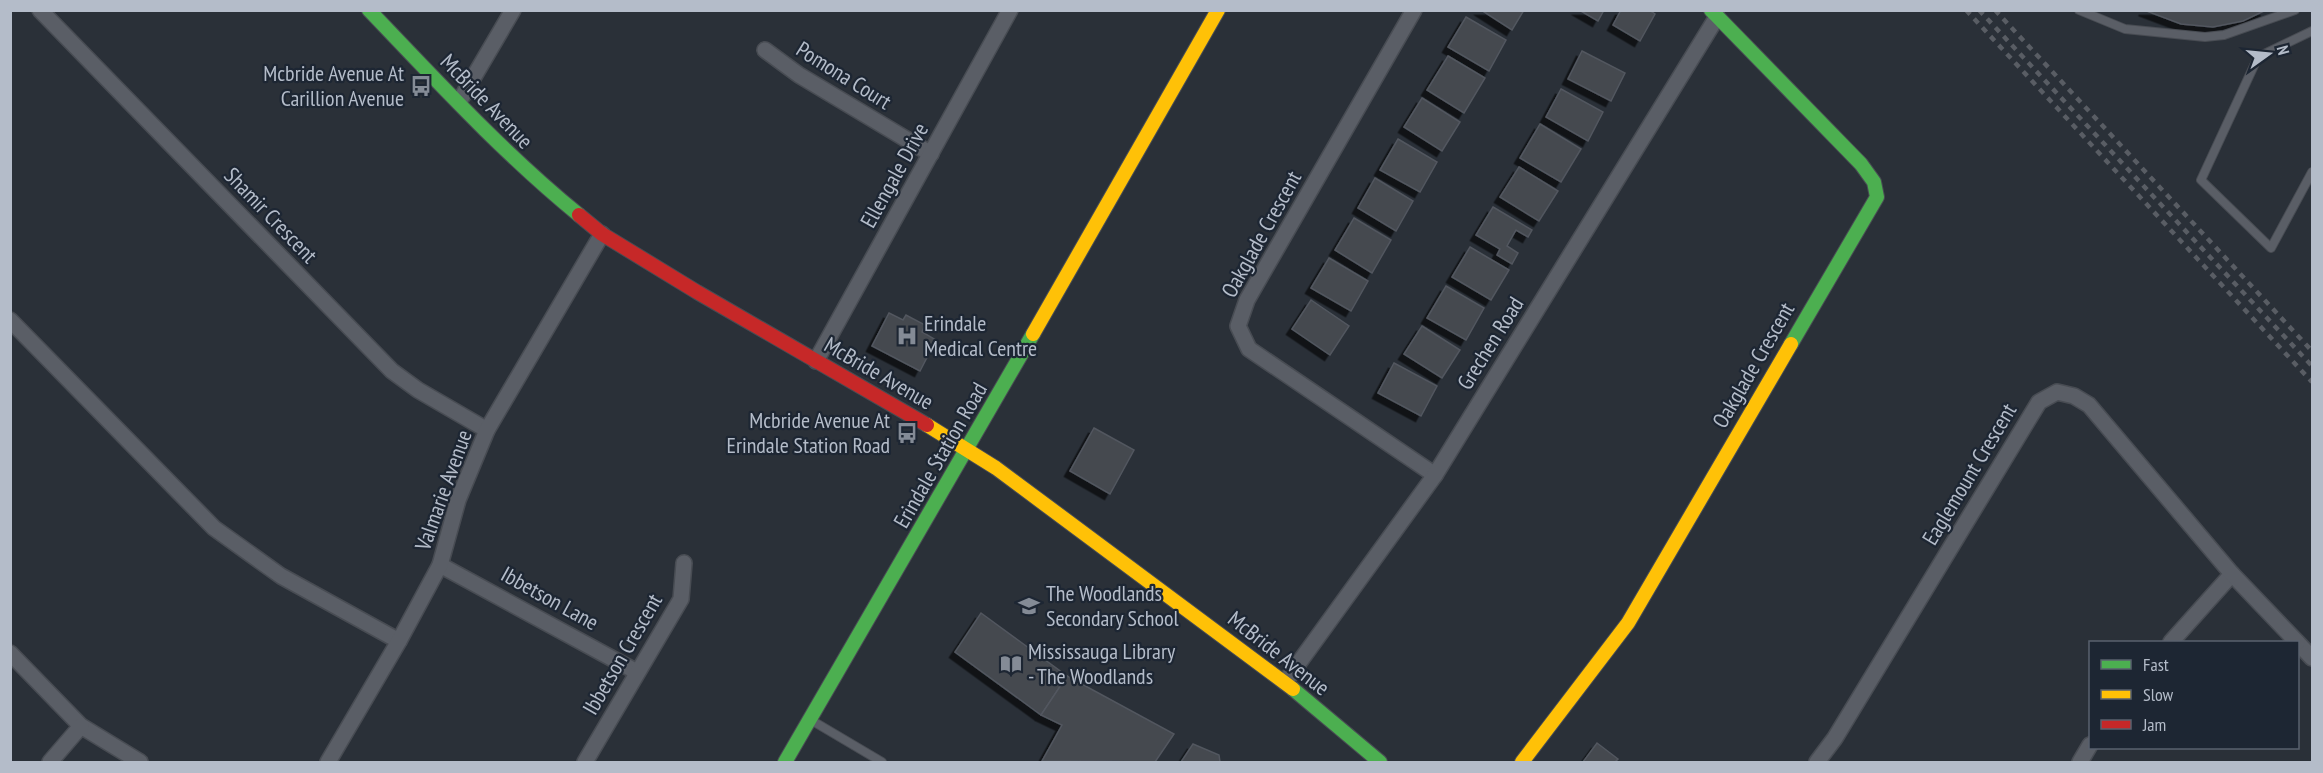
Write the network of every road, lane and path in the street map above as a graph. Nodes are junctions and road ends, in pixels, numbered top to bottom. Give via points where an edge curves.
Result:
1 (40, 10) edge
2 (369, 10) edge
3 (513, 10) edge
4 (1010, 10) edge
5 (1218, 10) edge
6 (1414, 10) edge
7 (2079, 10) edge
8 (2295, 10) edge
9 (1714, 14) edge
10 (2313, 31) edge
11 (765, 50) dead end
12 (459, 102) junction
13 (931, 154) junction
14 (2313, 172) edge
15 (602, 234) junction
16 (10, 320) edge
17 (816, 361) junction
18 (488, 430) junction
19 (966, 450) junction
20 (1435, 475) junction
21 (684, 563) dead end
22 (440, 565) junction
23 (2232, 574) junction
24 (399, 641) junction
25 (2172, 641) edge
26 (2295, 641) edge
27 (2299, 645) edge
28 (10, 653) edge
29 (2313, 658) edge
30 (637, 672) junction
31 (1286, 682) junction
32 (810, 719) junction
33 (81, 726) junction
34 (2089, 748) edge
35 (50, 762) edge
36 (140, 762) edge
37 (328, 762) edge
38 (585, 762) edge
39 (785, 762) edge
40 (882, 762) edge
41 (1380, 762) edge
42 (1522, 762) edge
43 (1817, 762) edge
44 (2080, 762) edge

1 - 18 street, Shamir Crescent via 392,371
2 - 12 street, McBride Avenue
3 - 12 street
4 - 13 street, Ellengale Drive
5 - 19 street, Erindale Station Road
6 - 20 street, Oakglade Crescent via 1247,300 1238,326 1249,349
7 - 8 lane via 2125,29 2205,37 2224,35
9 - 20 street, Grechen Road
9 - 42 street, Oakglade Crescent via 1861,164 1874,182 1877,197 1628,623
10 - 14 lane via 2258,57 2201,180 2271,248
11 - 13 street, Pomona Court via 799,75
12 - 15 street, McBride Avenue via 524,169
13 - 17 street, Ellengale Drive
15 - 17 street, McBride Avenue
15 - 18 street, Valmarie Avenue
16 - 24 street via 214,528 281,576
17 - 19 street, McBride Avenue
18 - 22 street, Valmarie Avenue via 458,500
19 - 31 street, McBride Avenue via 1032,494
19 - 32 street, Erindale Station Road
20 - 31 street, Grechen Road
21 - 30 street, Ibbetson Crescent via 681,599
22 - 24 street, Valmarie Avenue
22 - 30 street, Ibbetson Lane
23 - 25 street
23 - 26 street, Eaglemount Crescent
23 - 43 street, Eaglemount Crescent via 2089,405 2057,392 2038,402
24 - 37 street, Valmarie Avenue
27 - 29 street, Eaglemount Crescent
28 - 33 street
30 - 38 street, Ibbetson Crescent
31 - 41 street, McBride Avenue
32 - 39 street, Erindale Station Road
32 - 40 lane
33 - 35 street
33 - 36 street
34 - 44 street

